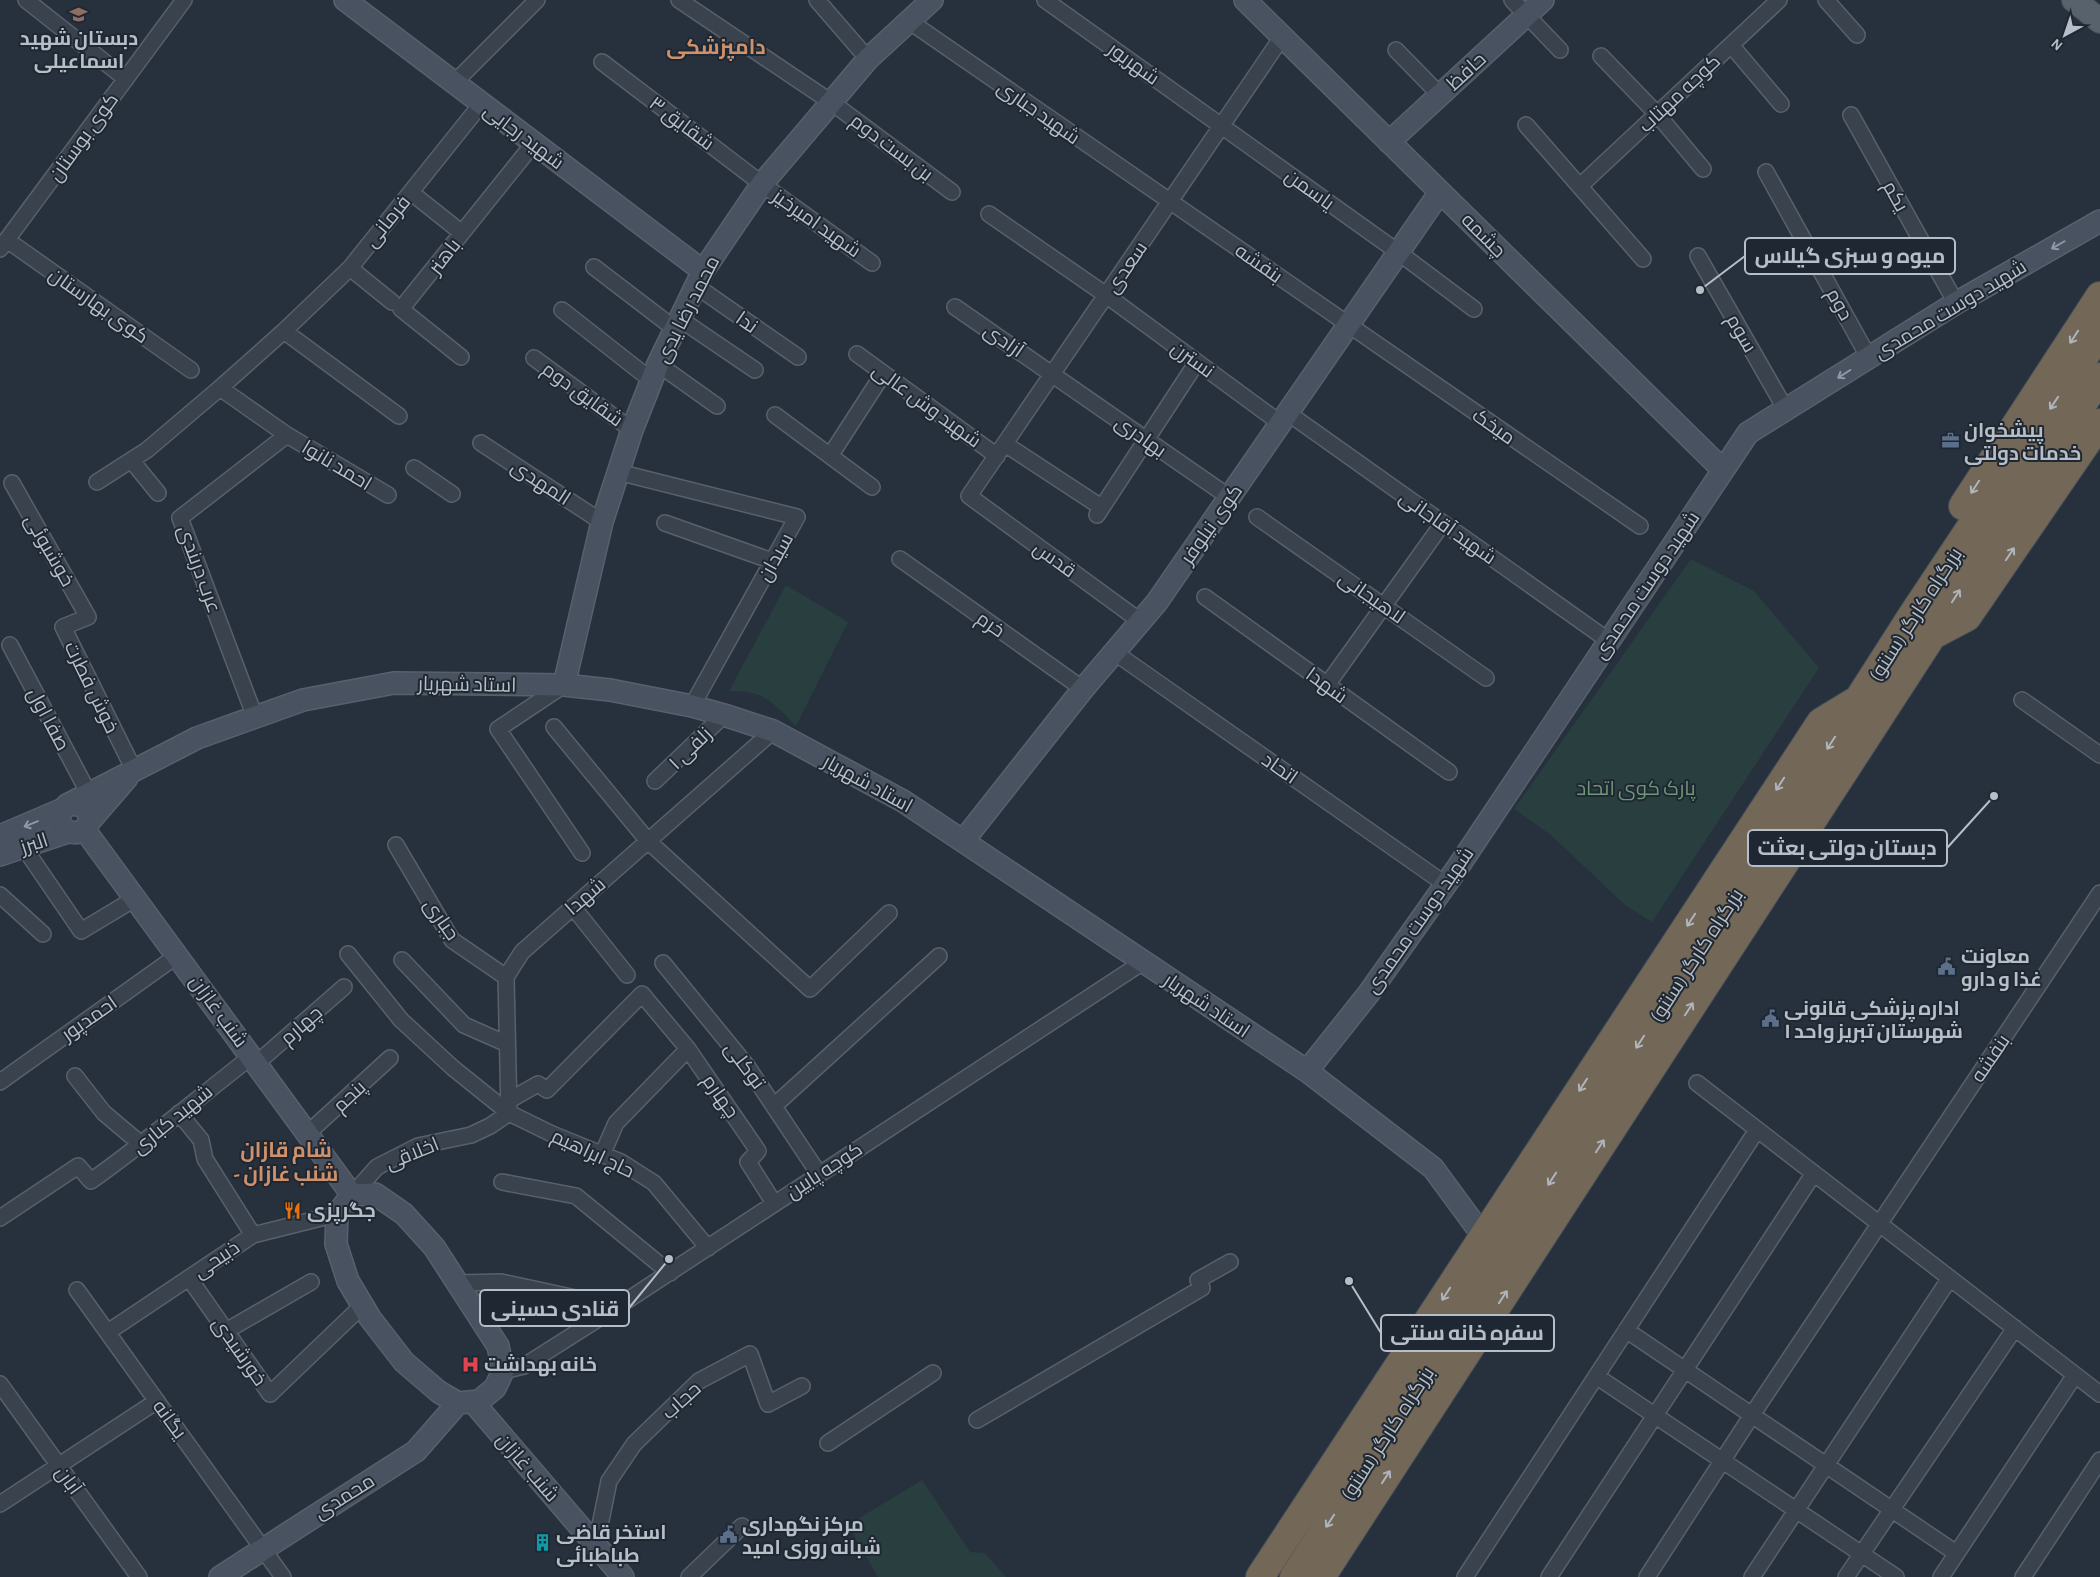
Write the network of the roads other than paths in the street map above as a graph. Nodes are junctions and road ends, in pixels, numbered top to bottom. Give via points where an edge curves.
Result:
1 (26, 0) edge
2 (184, 0) edge
3 (345, 0) edge
4 (537, 0) edge
5 (679, 0) edge
6 (817, 0) edge
7 (932, 0) edge
8 (1045, 0) edge
9 (1245, 0) edge
10 (1512, 0) edge
11 (1543, 0) edge
12 (1779, 0) edge
13 (1826, 0) edge
14 (2074, 0) edge
15 (1526, 16) junction
16 (2100, 21) edge
17 (909, 22) junction
18 (1857, 35) dead end
19 (1282, 37) junction
20 (1731, 45) junction
21 (1396, 50) dead end
22 (1560, 50) dead end
23 (1601, 56) dead end
24 (868, 58) junction
25 (602, 62) dead end
26 (126, 79) junction
27 (454, 83) junction
28 (1440, 95) junction
29 (831, 102) junction
30 (482, 104) junction
31 (1781, 104) dead end
32 (1658, 114) junction
33 (1851, 115) dead end
34 (1526, 125) dead end
35 (1222, 126) junction
36 (1389, 142) junction
37 (534, 143) junction
38 (1703, 168) dead end
39 (1766, 172) dead end
40 (762, 184) junction
41 (1580, 186) junction
42 (952, 192) dead end
43 (1440, 192) junction
44 (418, 198) dead end
45 (1170, 202) junction
46 (989, 214) dead end
47 (2100, 221) edge
48 (462, 233) junction
49 (4, 245) edge
50 (1398, 252) junction
51 (1698, 256) dead end
52 (1643, 259) dead end
53 (872, 263) dead end
54 (594, 267) dead end
55 (350, 268) junction
56 (700, 279) junction
57 (1106, 295) junction
58 (2100, 296) edge
59 (392, 302) dead end
60 (1956, 303) junction
61 (955, 307) dead end
62 (1474, 309) dead end
63 (562, 310) dead end
64 (678, 324) junction
65 (1348, 325) junction
66 (284, 331) junction
67 (2100, 333) edge
68 (857, 354) dead end
69 (462, 357) dead end
70 (798, 357) dead end
71 (534, 358) dead end
72 (1870, 358) junction
73 (1197, 362) junction
74 (191, 370) dead end
75 (755, 370) dead end
76 (655, 372) junction
77 (883, 374) junction
78 (1052, 374) junction
79 (2100, 377) edge
80 (220, 388) junction
81 (717, 406) dead end
82 (1786, 410) junction
83 (775, 415) dead end
84 (399, 416) dead end
85 (1284, 418) junction
86 (2100, 423) edge
87 (632, 430) junction
88 (287, 435) junction
89 (1146, 440) junction
90 (481, 442) dead end
91 (1001, 450) junction
92 (830, 456) junction
93 (132, 461) junction
94 (414, 468) dead end
95 (1723, 470) junction
96 (618, 472) junction
97 (97, 482) dead end
98 (12, 483) dead end
99 (872, 488) dead end
100 (158, 493) dead end
101 (452, 494) dead end
102 (388, 495) dead end
103 (969, 496) joint
104 (1229, 497) junction
105 (1257, 517) dead end
106 (602, 522) junction
107 (665, 523) dead end
108 (1443, 523) junction
109 (1640, 526) dead end
110 (900, 558) dead end
111 (772, 562) junction
112 (1205, 597) dead end
113 (1383, 605) junction
114 (1913, 614) junction
115 (88, 617) joint
116 (1140, 621) junction
117 (1929, 637) junction
118 (1609, 641) junction
119 (10, 645) dead end
120 (1114, 652) junction
121 (1486, 678) dead end
122 (564, 685) junction
123 (1327, 685) junction
124 (1083, 689) junction
125 (1860, 699) junction
126 (2022, 700) dead end
127 (692, 706) junction
128 (724, 715) junction
129 (255, 717) junction
130 (554, 727) dead end
131 (773, 731) junction
132 (2100, 755) edge
133 (134, 770) junction
134 (1449, 772) dead end
135 (655, 781) dead end
136 (88, 792) junction
137 (64, 808) junction
138 (81, 828) junction
139 (0, 836) edge
140 (648, 841) junction
141 (963, 841) junction
142 (396, 845) dead end
143 (23, 846) junction
144 (582, 852) dead end
145 (0, 855) edge
146 (1445, 884) junction
147 (2100, 892) edge
148 (0, 896) edge
149 (136, 898) junction
150 (573, 907) junction
151 (889, 913) dead end
152 (43, 934) dead end
153 (348, 954) dead end
154 (178, 955) junction
155 (938, 956) dead end
156 (402, 960) dead end
157 (1143, 962) junction
158 (663, 963) dead end
159 (627, 975) dead end
160 (506, 976) junction
161 (344, 987) dead end
162 (642, 994) joint
163 (507, 1044) junction
164 (688, 1049) junction
165 (390, 1058) dead end
166 (254, 1059) junction
167 (1307, 1072) junction
168 (75, 1076) dead end
169 (0, 1082) edge
170 (1697, 1083) dead end
171 (774, 1106) junction
172 (508, 1107) junction
173 (179, 1113) junction
174 (1758, 1130) junction
175 (308, 1134) junction
176 (142, 1145) junction
177 (602, 1155) junction
178 (1814, 1173) junction
179 (819, 1174) junction
180 (502, 1182) dead end
181 (352, 1195) junction
182 (774, 1203) junction
183 (337, 1214) junction
184 (0, 1218) edge
185 (1879, 1224) junction
186 (253, 1235) junction
187 (1483, 1236) junction
188 (708, 1248) junction
189 (1230, 1262) dead end
190 (670, 1273) junction
191 (189, 1278) junction
192 (1950, 1278) junction
193 (311, 1282) dead end
194 (459, 1283) junction
195 (78, 1290) dead end
196 (363, 1305) junction
197 (617, 1306) junction
198 (2015, 1328) junction
199 (1626, 1330) junction
200 (226, 1331) junction
201 (108, 1332) junction
202 (1685, 1369) junction
203 (503, 1371) junction
204 (933, 1373) dead end
205 (2075, 1374) junction
206 (1596, 1376) junction
207 (0, 1384) edge
208 (802, 1386) dead end
209 (2100, 1394) edge
210 (157, 1401) junction
211 (465, 1403) junction
212 (1752, 1415) junction
213 (1655, 1416) junction
214 (977, 1420) dead end
215 (828, 1443) dead end
216 (2100, 1460) edge
217 (1723, 1461) junction
218 (1826, 1465) junction
219 (59, 1466) junction
220 (0, 1504) edge
221 (1796, 1510) junction
222 (1893, 1510) junction
223 (742, 1526) dead end
224 (596, 1545) junction
225 (263, 1549) junction
226 (1861, 1554) junction
227 (1956, 1554) junction
228 (139, 1577) edge
229 (220, 1577) edge
230 (283, 1577) edge
231 (623, 1577) edge
232 (689, 1577) edge
233 (1260, 1577) edge
234 (1294, 1577) edge
235 (1321, 1577) edge
236 (1464, 1577) edge
237 (1549, 1577) edge
238 (1646, 1577) edge
239 (1752, 1577) edge
240 (1846, 1577) edge
241 (1896, 1577) edge
242 (1941, 1577) edge
243 (2023, 1577) edge

1 - 26 street
2 - 26 street, کوی بوستان
3 - 27 main road, شهید رجایی
4 - 27 street
5 - 29 street, بن بست دوم
6 - 24 street
7 - 17 main road, محمد رضا یدی
8 - 35 street, شهریور
9 - 19 main road, چشمه
10 - 15 street
11 - 15 main road, حافظ
12 - 20 street, کوچه مهتاب
13 - 18 street
14 - 16 main road
15 - 22 street
15 - 28 main road, حافظ
17 - 24 main road, محمد رضا یدی
17 - 45 street, شهید جباری
19 - 35 street, سعدی
19 - 36 main road, چشمه
20 - 31 street
20 - 32 street, کوچه مهتاب
21 - 28 street
23 - 32 street
24 - 29 main road, محمد رضا یدی
25 - 40 street, شقایق ۳
26 - 49 street, کوی بوستان
27 - 30 main road, شهید رجایی
28 - 36 main road, حافظ
29 - 40 main road, محمد رضا یدی
29 - 42 street, بن بست دوم
30 - 37 main road, شهید رجایی
30 - 55 street, فرمانی
32 - 38 street
32 - 41 street, کوچه مهتاب
33 - 60 street, یکم
34 - 41 street
35 - 45 street, سعدی
35 - 50 street, یاسمن
36 - 43 main road, چشمه
37 - 48 street, باهنر
37 - 56 main road, شهید رجایی
39 - 72 street, دوم
40 - 53 street, شهید امیرخیز
40 - 56 main road, محمد رضا یدی
41 - 52 street
43 - 50 main road, کوی نیلوفر
43 - 95 main road, چشمه
44 - 48 street
45 - 57 street, سعدی
45 - 65 street, بنفشه
46 - 57 street, نسترن
47 -> 60 main road, شهید دوست محمدی
48 - 69 street, باهنر via 401,309
49 - 74 street, کوی بهارستان
50 - 62 street, یاسمن
50 - 65 main road, کوی نیلوفر
51 - 82 street, سوم
54 - 64 street
55 - 59 street
55 - 66 street, فرمانی
56 - 64 main road, محمد رضا یدی
56 - 70 street, ندا
57 - 73 street, نسترن
57 - 78 street, سعدی
58 -> 114 highway via 1958,514
60 - 72 main road, شهید دوست محمدی
61 - 78 street, آزادی
63 - 76 street
64 - 75 street
64 - 76 main road, محمد رضا یدی
65 - 85 main road, کوی نیلوفر
65 - 109 street, میخک
66 - 80 street, فرمانی
66 - 84 street
67 -> 114 highway, بزرگراه کارگر (سنتو)
68 - 77 street, شهید وش عالی
71 - 87 street, شقایق دوم
72 -> 82 main road, شهید دوست محمدی
73 - 85 street, نسترن
73 - 89 street
76 - 81 street
76 - 87 main road, محمد رضا یدی
77 - 91 street, شهید وش عالی
77 - 92 street
78 - 89 street, بهادری
78 - 91 street, سعدی
117 -> 79 highway, بزرگراه کارگر (سنتو)
80 - 88 street, احمد نانوا
80 - 93 street, فرمانی
82 - 95 main road, شهید دوست محمدی via 1748,433
83 - 92 street
85 - 104 main road, کوی نیلوفر
85 - 108 street, شهید آقاجانی
117 -> 86 highway via 1967,618
87 - 96 main road, محمد رضا یدی
88 - 102 street, احمد نانوا
88 - 129 street, عرب دربندی via 180,518
89 - 91 street, شهید وش عالی via 1099,511
89 - 104 street, بهادری
90 - 106 street, المهدی
91 - 103 street, سعدی
92 - 99 street
93 - 97 street, فرمانی
93 - 100 street
94 - 101 street
95 - 118 main road, شهید دوست محمدی
96 - 106 main road, محمد رضا یدی
96 - 111 street, سیدان via 797,517
98 - 115 street, خوشبوئی
103 - 116 street, قدس
104 - 116 main road, کوی نیلوفر via 1157,602
105 - 113 street, لاهیجانی
106 - 122 main road, محمد رضا یدی
107 - 111 street
108 - 113 street
108 - 118 street, شهید آقاجانی
110 - 124 street, خرم
111 - 127 street, سیدان
112 - 123 street, شهدا
113 - 121 street, لاهیجانی
113 - 123 street
114 - 125 highway, بزرگراه کارگر (سنتو)
115 - 133 street, خوش فطرت via 63,627
116 - 120 main road, کوی نیلوفر
235 -> 117 highway, بزرگراه کارگر (سنتو)
118 - 146 main road, شهید دوست محمدی
119 - 136 street, صفا اول
120 - 124 main road, کوی نیلوفر
120 - 146 street, اتحاد
122 - 127 main road, استاد شهریار via 610,690
122 - 129 main road, استاد شهریار via 394,683 304,700
122 - 144 street via 498,729
123 - 134 street, شهدا
124 - 141 main road, کوی نیلوفر
125 -> 187 highway via 1821,722
125 -> 234 highway, بزرگراه کارگر (سنتو)
126 - 132 street
127 - 128 main road, استاد شهریار
128 - 131 main road, استاد شهریار
128 - 135 street, زلفی ۱
129 - 133 main road, استاد شهریار via 197,738
130 - 140 street
131 - 140 street, شهدا
131 - 141 main road, استاد شهریار via 903,801
133 - 136 main road, استاد شهریار
133 - 138 main road, استاد شهریار
136 - 137 main road, استاد شهریار
137 - 138 main road, شنب غازان via 75,803 84,806 88,813
137 -> 139 main road, البرز
138 - 143 main road, البرز
138 - 149 main road, شنب غازان
140 - 150 street, شهدا
140 - 151 street via 810,989
141 - 157 main road, استاد شهریار
142 - 160 street, جباری via 452,940
143 - 145 main road, البرز
143 - 149 street via 81,932
146 - 167 main road, شهید دوست محمدی via 1369,993
147 - 185 street, بنفشه
148 - 152 street
149 - 154 main road, شنب غازان
150 - 159 street
150 - 160 street, شهدا via 522,952
153 - 172 street, حاج ابراهیم via 401,1020 453,1068
154 - 166 main road, شنب غازان
154 - 169 street, احمدپور
155 - 171 street
156 - 163 street via 464,1025
157 - 167 main road, استاد شهریار
157 - 179 street, کوچه پایین
158 - 171 street, توکلی via 748,1066
160 - 163 street
161 - 166 street, چهارم
162 - 164 street, چهارم
162 - 172 street, اخلاقی via 547,1090 538,1084
163 - 172 street
164 - 177 street via 616,1123
164 - 182 street, چهارم via 758,1150 748,1162
165 - 175 street, پنجم
166 - 173 street, شهید کباری
166 - 175 main road, شنب غازان
167 - 187 main road, استاد شهریار via 1433,1168
168 - 176 street via 104,1113
170 - 174 street
171 - 179 street, توکلی
172 - 177 street, حاج ابراهیم
172 - 181 street, اخلاقی via 490,1126 471,1135 418,1146 377,1167
173 - 176 street, شهید کباری
173 - 186 street via 201,1140 205,1159
174 - 178 street
174 - 199 street
175 - 181 main road, شنب غازان
176 - 184 street, شهید کباری via 91,1181 78,1166
177 - 188 street, حاج ابراهیم via 621,1162 654,1183
178 - 185 street
178 - 202 street
179 - 182 street, کوچه پایین
180 - 190 street via 576,1196
181 - 183 main road
181 - 194 main road via 375,1194 404,1214 434,1247
182 - 188 street, کوچه پایین
183 - 186 street, ذبیحی
183 - 196 main road, شنب غازان via 336,1244 348,1281
185 - 192 street
185 - 212 street, بنفشه
186 - 191 street, ذبیحی
187 -> 233 highway
188 - 190 street, کوچه پایین
189 - 214 street via 1198,1280 1202,1288
190 - 197 street, کوچه پایین
191 - 200 street, خورشیدی
191 - 201 street, ذبیحی
192 - 198 street
192 - 218 street
193 - 200 street
194 - 197 street via 501,1282
194 - 203 main road via 498,1346
195 - 201 street, یگانه
196 - 200 street, خورشیدی via 270,1394
196 - 211 main road, شنب غازان via 404,1362 439,1392
197 - 203 street, کوچه پایین via 524,1366
198 - 205 street
198 - 222 street
199 - 202 street
199 - 206 street
201 - 210 street, یگانه
202 - 212 street
202 - 213 street
203 - 211 main road, محمدی via 495,1388 478,1402
204 - 215 street
205 - 209 street
205 - 227 street
206 - 213 street
206 - 236 street
207 - 219 street, آبان
208 - 224 street, حجاب via 768,1404 750,1354 699,1381 634,1444 609,1481
210 - 219 street
210 - 225 street, یگانه
211 - 224 main road, شنب غازان
211 - 225 main road, محمدی via 416,1451
212 - 217 street, بنفشه
212 - 218 street
213 - 217 street
213 - 237 street
216 - 243 street
217 - 221 street
217 - 238 street, بنفشه
218 - 221 street
218 - 222 street
219 - 220 street
219 - 228 street, آبان
221 - 226 street
221 - 239 street
222 - 226 street
222 - 227 street
223 - 232 street
224 - 231 main road, شنب غازان
225 - 229 main road, محمدی
225 - 230 street, یگانه
226 - 240 street
226 - 241 street
227 - 242 street

